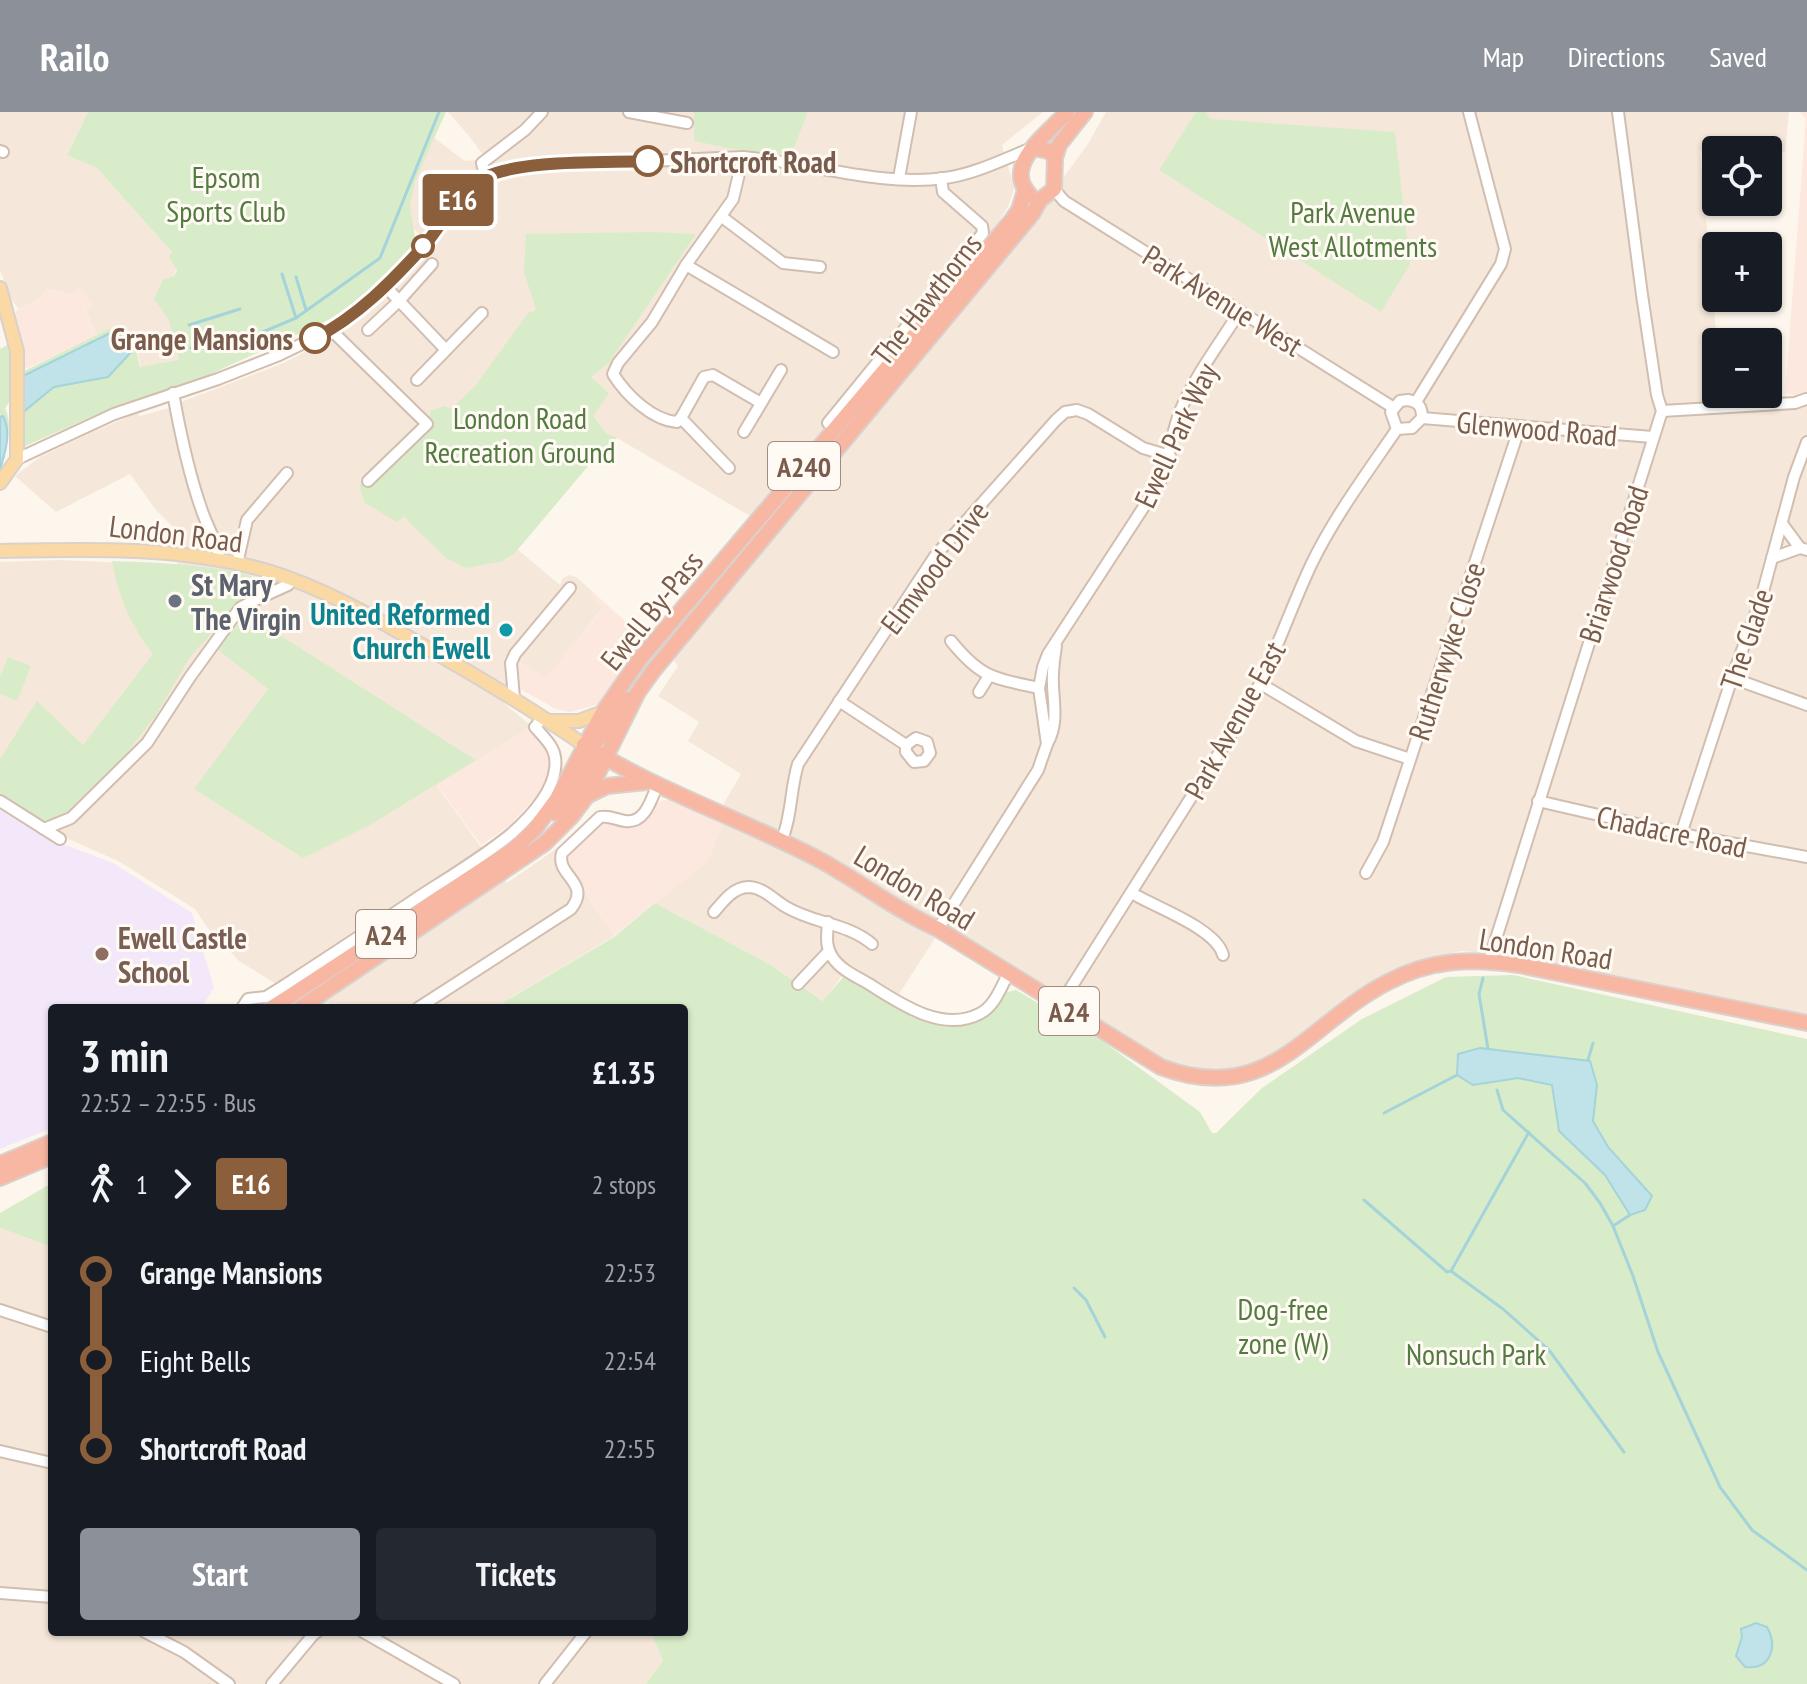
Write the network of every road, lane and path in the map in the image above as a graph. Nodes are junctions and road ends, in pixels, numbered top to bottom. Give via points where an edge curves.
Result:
1 (542, 112) edge
2 (629, 112) edge
3 (911, 112) edge
4 (1067, 112) edge
5 (1085, 112) edge
6 (1469, 112) edge
7 (1618, 112) edge
8 (687, 123) dead end
9 (1033, 148) junction
10 (743, 157) junction
11 (1055, 158) junction
12 (999, 161) junction
13 (485, 176) junction
14 (899, 178) junction
15 (941, 178) junction
16 (1023, 184) junction
17 (1054, 189) junction
18 (1040, 200) junction
19 (722, 217) junction
20 (432, 264) dead end
21 (686, 265) junction
22 (820, 267) dead end
23 (385, 286) junction
24 (0, 288) edge
25 (399, 301) junction
26 (1240, 311) junction
27 (482, 313) dead end
28 (331, 330) junction
29 (368, 330) dead end
30 (446, 350) junction
31 (833, 352) dead end
32 (781, 370) dead end
33 (417, 380) dead end
34 (173, 393) junction
35 (1807, 398) edge
36 (1416, 402) junction
37 (761, 403) junction
38 (1807, 406) edge
39 (1394, 408) junction
40 (1662, 411) junction
41 (681, 418) junction
42 (1422, 418) junction
43 (828, 423) dead end
44 (1520, 426) junction
45 (1397, 429) junction
46 (744, 432) dead end
47 (1652, 437) junction
48 (1807, 442) edge
49 (1170, 456) junction
50 (17, 459) junction
51 (729, 468) dead end
52 (287, 473) dead end
53 (368, 481) dead end
54 (0, 483) edge
55 (1783, 525) junction
56 (1804, 549) edge
57 (0, 551) edge
58 (1772, 558) junction
59 (220, 561) junction
60 (237, 564) junction
61 (270, 572) junction
62 (292, 579) junction
63 (570, 588) dead end
64 (257, 599) junction
65 (1057, 640) junction
66 (951, 641) dead end
67 (989, 676) junction
68 (1732, 678) junction
69 (1261, 684) junction
70 (1039, 688) junction
71 (979, 692) dead end
72 (637, 694) junction
73 (514, 698) junction
74 (839, 701) junction
75 (1807, 705) edge
76 (603, 712) junction
77 (546, 719) junction
78 (1047, 744) junction
79 (584, 745) junction
80 (906, 745) dead end
81 (606, 758) junction
82 (1410, 759) junction
83 (652, 784) junction
84 (586, 797) junction
85 (0, 801) edge
86 (1538, 801) junction
87 (44, 829) junction
88 (534, 830) junction
89 (1681, 834) junction
90 (60, 839) dead end
91 (781, 842) junction
92 (1807, 857) edge
93 (479, 858) junction
94 (1366, 873) dead end
95 (460, 886) junction
96 (1132, 893) junction
97 (714, 912) dead end
98 (828, 922) junction
99 (938, 929) junction
100 (872, 944) dead end
101 (829, 951) junction
102 (1223, 955) dead end
103 (1489, 961) junction
104 (1008, 974) junction
105 (798, 984) dead end
106 (245, 1004) edge
107 (278, 1004) edge
108 (306, 1004) edge
109 (424, 1004) edge
110 (1060, 1005) junction
111 (1807, 1023) edge
112 (48, 1144) edge
113 (48, 1158) edge
114 (0, 1164) edge
115 (0, 1178) edge
116 (0, 1310) edge
117 (48, 1326) edge
118 (0, 1451) edge
119 (48, 1462) edge
120 (0, 1593) edge
121 (48, 1597) edge
122 (162, 1636) edge
123 (314, 1636) edge
124 (370, 1636) edge
125 (583, 1636) edge
126 (229, 1684) edge
127 (272, 1684) edge
128 (454, 1684) edge
129 (545, 1684) edge

1 - 13 street via 482,163
2 - 8 street
3 - 14 street
4 - 9 highway
5 - 11 highway
6 - 36 street via 1504,257
7 - 40 street
9 - 11 highway
9 - 12 street
9 - 16 highway via 1024,160
10 - 13 street via 534,166
10 - 14 street
10 - 19 street via 733,199
11 - 17 highway
12 - 15 street
12 - 16 street via 1011,166
13 - 23 street via 461,196
14 - 15 street
15 - 43 street, The Hawthorns via 943,192 982,226 983,233
16 - 18 highway via 1032,198
16 - 76 highway, Ewell By-Pass / A240 via 1012,220 639,660
17 - 18 highway
17 - 26 street, Park Avenue West via 1064,201
18 - 72 highway, Ewell By-Pass / A240
19 - 21 street
19 - 22 street via 783,263
20 - 25 street
21 - 31 street
21 - 41 street via 613,374 647,409 671,422
23 - 25 street
23 - 28 street
24 - 50 main road via 13,308
25 - 29 street
25 - 30 street
26 - 39 street, Park Avenue West
26 - 49 street, Ewell Park Way via 1179,413
27 - 30 street
28 - 34 street
28 - 53 street via 427,424
30 - 33 street
32 - 37 street
34 - 50 street
34 - 59 street via 194,483
35 - 38 street
35 - 40 street
36 - 39 street via 1400,401
36 - 42 street
37 - 41 street via 713,375 704,377
37 - 46 street
39 - 45 street
40 - 47 street, Briarwood Road
41 - 51 street
42 - 44 street, Glenwood Road
42 - 45 street via 1412,428
44 - 47 street, Glenwood Road
44 - 82 street, Rutherwyke Close
45 - 69 street, Park Avenue East via 1330,529
47 - 86 street, Briarwood Road
48 - 55 street, The Glade
49 - 65 street, Ewell Park Way via 1160,482
49 - 74 street, Elmwood Drive via 1143,448 1088,414 1065,412 935,556
50 - 54 main road
52 - 60 street via 247,520
55 - 56 street
55 - 58 street, The Glade
56 - 58 street
57 - 59 main road, London Road via 79,549
58 - 68 street, The Glade
59 - 60 main road, London Road
60 - 61 main road, London Road
61 - 62 main road, London Road
61 - 64 street
62 - 64 street
62 - 73 main road, London Road via 336,597
63 - 73 street via 515,654
64 - 87 street via 240,608 147,743 71,818
65 - 70 street, Ewell Park Way
65 - 78 street, Ewell Park Way via 1055,717
66 - 67 street via 970,664
67 - 70 street
67 - 71 street
68 - 75 street
68 - 89 street, The Glade
69 - 82 street via 1356,741
69 - 96 street, Park Avenue East
70 - 78 street, Ewell Park Way
72 - 79 highway via 620,706 596,742
72 - 81 highway, Ewell By-Pass / A240
73 - 77 main road, London Road
74 - 80 street
74 - 91 street, Elmwood Drive via 798,764
76 - 77 main road via 579,721
76 - 79 highway, Ewell By-Pass / A240
77 - 79 main road, London Road
77 - 93 street via 535,727 553,749 552,782 522,823
78 - 99 street, Ewell Park Way via 1038,770
79 - 81 highway, London Road / A24
79 - 88 highway, Ewell By-Pass / A24 via 557,799
81 - 83 highway, London Road / A24
81 - 84 highway, Ewell By-Pass / A24
81 - 88 highway via 591,759 561,809
82 - 94 street, Rutherwyke Close via 1383,842
83 - 84 highway via 607,786
83 - 91 highway, London Road / A24
83 - 109 street via 647,809 639,818 627,822 600,817 562,853 561,864 579,895 571,909
84 - 108 highway, Ewell By-Pass / A24 via 530,856
85 - 87 street
86 - 89 street, Chadacre Road
86 - 103 street, Briarwood Road
87 - 90 street
88 - 95 highway, Ewell By-Pass / A24
89 - 92 street, Chadacre Road
91 - 99 highway, London Road / A24
93 - 95 street
93 - 106 street via 266,997
95 - 107 highway, Ewell By-Pass / A24
96 - 102 street via 1190,924 1220,946
96 - 110 street, Park Avenue East
97 - 98 street via 737,890 749,887
98 - 100 street
98 - 101 street
99 - 104 highway, London Road / A24
101 - 104 street via 839,965 906,1007 947,1019 982,1013
101 - 105 street
103 - 110 highway, London Road / A24 via 1437,963 1387,982 1283,1058 1232,1077 1194,1077 1161,1067
103 - 111 highway, London Road / A24
104 - 110 highway, London Road / A24
112 - 114 highway
113 - 115 highway
116 - 117 street
118 - 119 street
120 - 121 street
122 - 126 street
123 - 127 street
124 - 128 street
125 - 129 street

